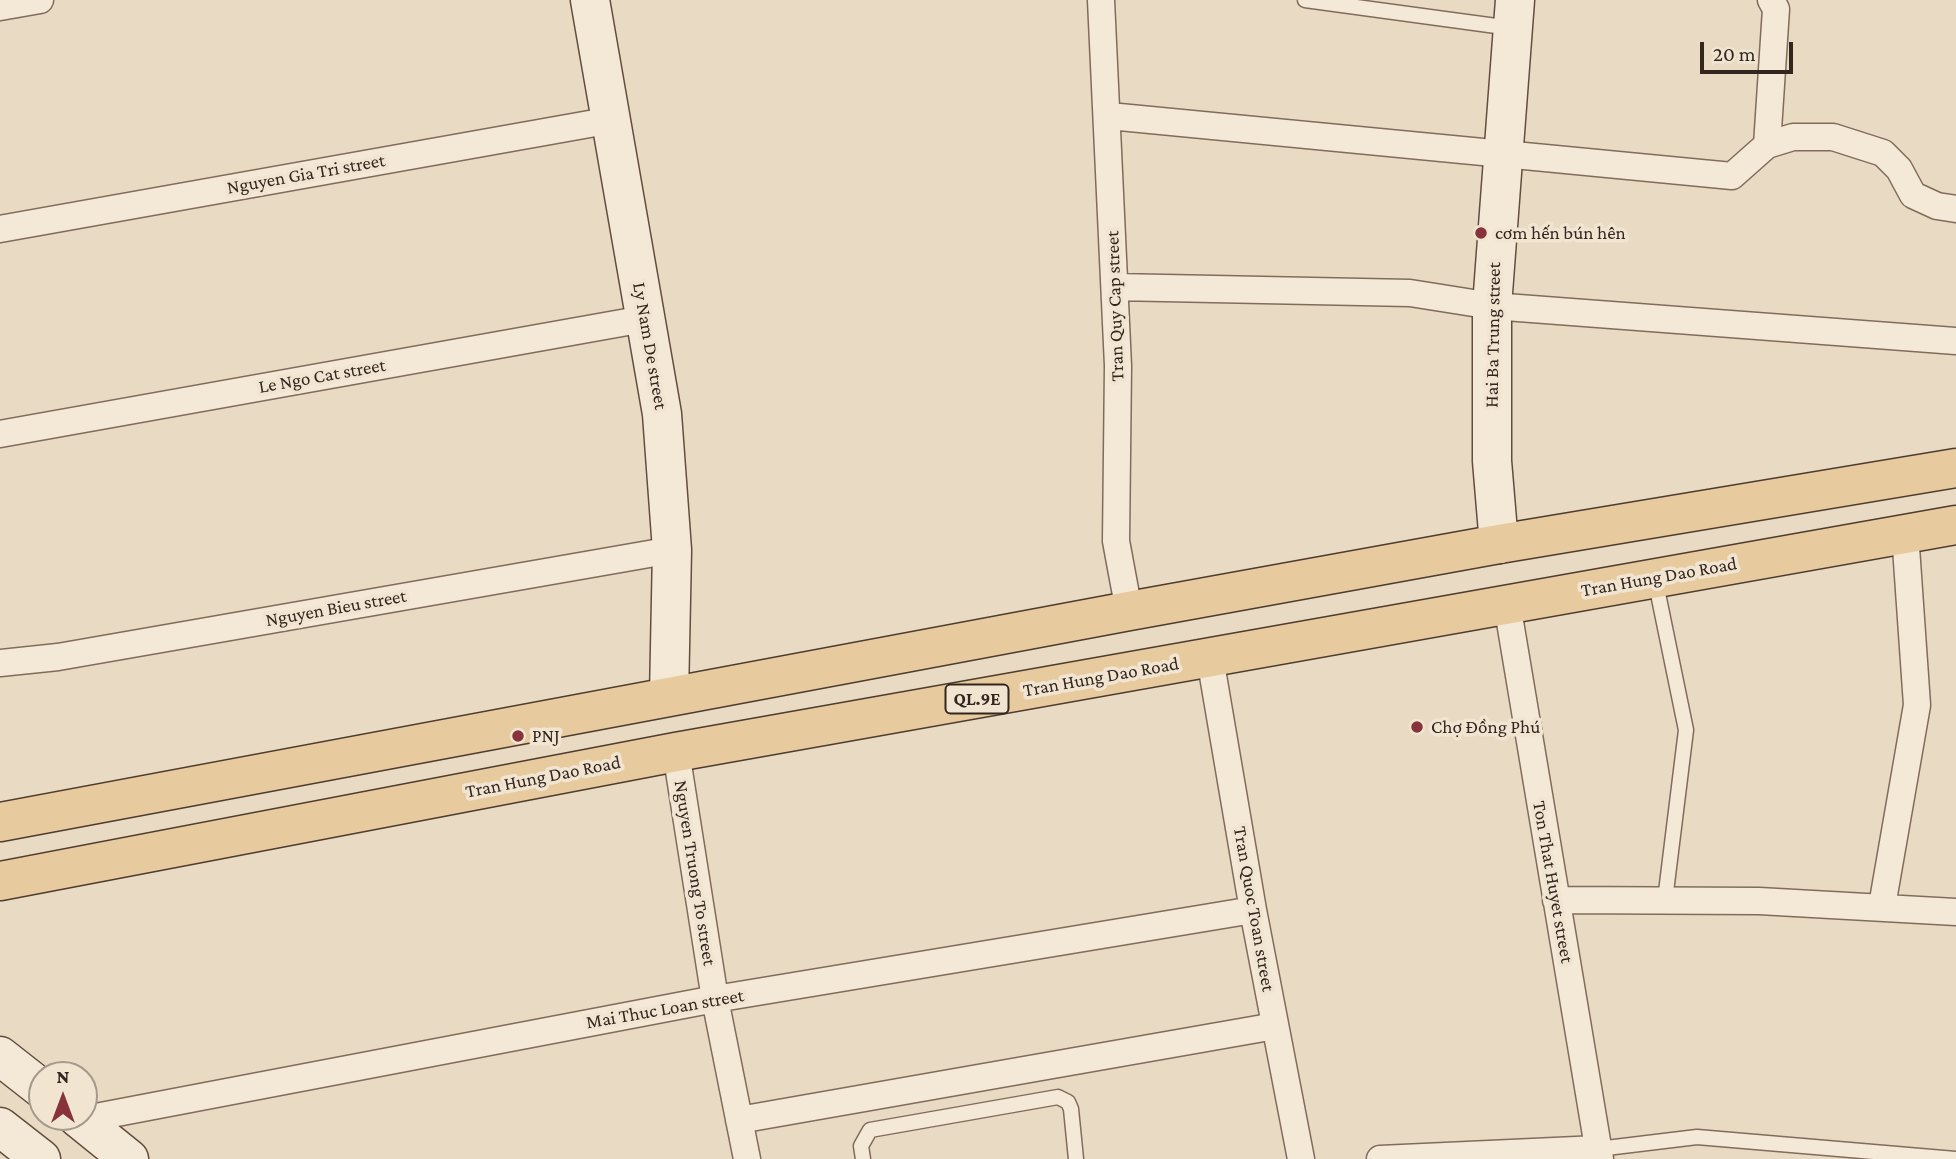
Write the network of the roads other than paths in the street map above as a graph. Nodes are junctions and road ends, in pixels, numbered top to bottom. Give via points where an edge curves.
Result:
1 (40, 0) edge
2 (590, 0) edge
3 (1101, 0) edge
4 (1305, 0) edge
5 (1771, 0) edge
6 (0, 7) edge
7 (1513, 14) edge
8 (1109, 116) junction
9 (612, 120) junction
10 (1767, 145) junction
11 (1501, 154) junction
12 (1956, 209) edge
13 (0, 229) edge
14 (1115, 287) junction
15 (1492, 306) junction
16 (644, 319) junction
17 (1956, 341) edge
18 (0, 434) edge
19 (1956, 468) edge
20 (1956, 525) edge
21 (1905, 533) junction
22 (1499, 544) junction
23 (672, 550) junction
24 (1655, 578) junction
25 (1507, 604) junction
26 (1129, 611) junction
27 (1210, 658) junction
28 (0, 663) edge
29 (669, 696) junction
30 (676, 752) junction
31 (0, 822) edge
32 (0, 881) edge
33 (1556, 900) junction
34 (1665, 900) junction
35 (1882, 906) junction
36 (1253, 910) junction
37 (1956, 912) edge
38 (715, 999) junction
39 (1275, 1026) junction
40 (0, 1056) edge
41 (28, 1078) edge
42 (98, 1114) edge
43 (739, 1119) junction
44 (0, 1127) edge
45 (94, 1131) edge
46 (1599, 1154) edge
47 (41, 1159) edge
48 (129, 1159) edge
49 (747, 1159) edge
50 (863, 1159) edge
51 (1076, 1159) edge
52 (1301, 1159) edge
53 (1380, 1159) edge
54 (1956, 1159) edge

1 - 6 street
2 - 9 street, Ly Nam De street
3 - 8 street, Tran Quy Cap street
4 - 7 lane
5 - 10 street via 1776,9
7 - 11 street, Hai Ba Trung street
8 - 11 street
8 - 14 street, Tran Quy Cap street
9 - 13 street, Nguyen Gia Tri street
9 - 16 street, Ly Nam De street
10 - 11 street via 1732,176
10 - 12 street via 1793,137 1833,137 1883,153 1899,169 1913,195
11 - 15 street, Hai Ba Trung street
14 - 15 street via 1410,293
14 - 26 street, Tran Quy Cap street via 1116,541
15 - 17 street
15 - 22 street, Hai Ba Trung street via 1492,461
16 - 18 street, Le Ngo Cat street
16 - 23 street, Ly Nam De street via 662,414
19 - 22 main road
20 - 21 main road, Tran Hung Dao Road / QL.9E
21 - 24 main road, Tran Hung Dao Road / QL.9E
21 - 35 street via 1917,705
22 - 25 main road
22 - 26 main road
23 - 28 street, Nguyen Bieu street
23 - 29 street, Ly Nam De street
24 - 25 main road, Tran Hung Dao Road / QL.9E
24 - 34 lane via 1686,730
25 - 27 main road, Tran Hung Dao Road / QL.9E
25 - 33 street, Ton That Huyet street
26 - 29 main road
27 - 30 main road, Tran Hung Dao Road / QL.9E
27 - 36 street, Tran Quoc Toan street
29 - 30 main road
29 - 31 main road
30 - 32 main road, Tran Hung Dao Road / QL.9E
30 - 38 street, Nguyen Truong To street
33 - 34 street
33 - 46 street, Ton That Huyet street
34 - 35 street
35 - 37 street
36 - 38 street, Mai Thuc Loan street
36 - 39 street, Tran Quoc Toan street
38 - 42 street, Mai Thuc Loan street
38 - 43 street, Nguyen Truong To street
39 - 43 street
39 - 52 street, Tran Quoc Toan street
40 - 41 street
43 - 49 street, Nguyen Truong To street
44 - 47 street
45 - 48 street
46 - 53 street
46 - 54 lane via 1697,1138
50 - 51 lane via 861,1146 870,1130 1058,1097 1071,1109

